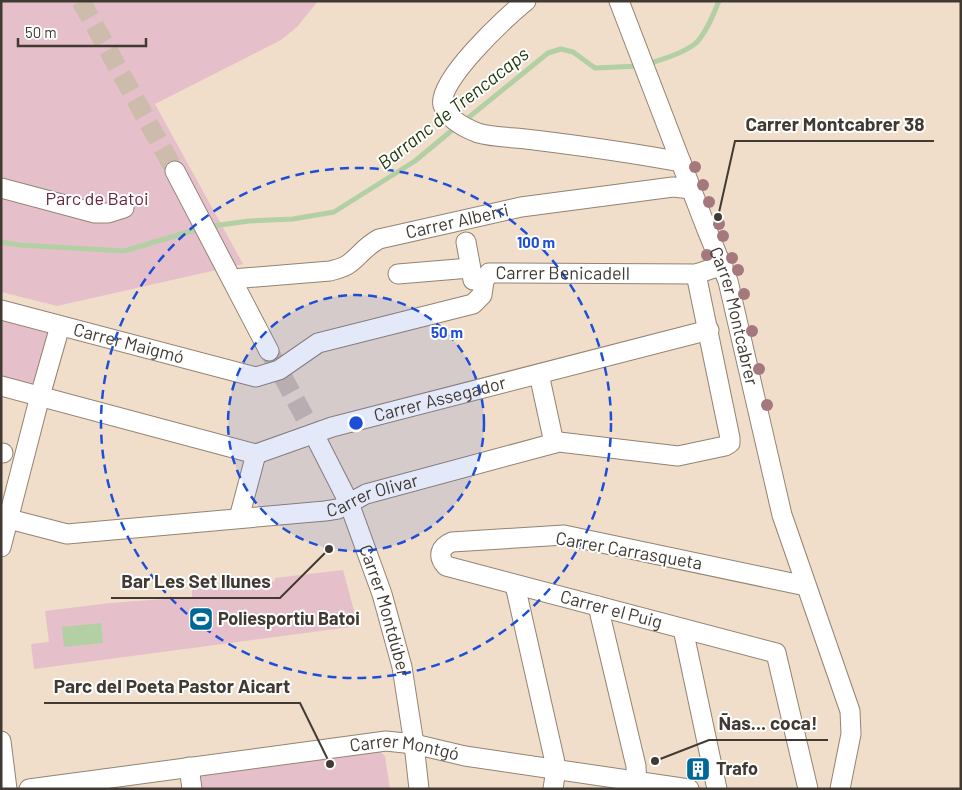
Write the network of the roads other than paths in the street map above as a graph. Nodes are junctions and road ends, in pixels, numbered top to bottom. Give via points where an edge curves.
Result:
1 (526, 1) edge
2 (619, 1) edge
3 (681, 162) junction
4 (176, 171) tunnel mouth
5 (1, 188) edge
6 (691, 189) junction
7 (124, 208) dead end
8 (466, 242) dead end
9 (723, 265) junction
10 (470, 268) junction
11 (398, 274) dead end
12 (696, 274) junction
13 (232, 278) junction
14 (478, 300) junction
15 (1, 310) edge
16 (60, 326) junction
17 (709, 330) junction
18 (269, 351) tunnel mouth
19 (539, 374) junction
20 (256, 377) joint
21 (1, 386) edge
22 (40, 396) junction
23 (318, 442) tunnel mouth
24 (554, 443) junction
25 (730, 443) joint
26 (256, 454) junction
27 (349, 503) junction
28 (239, 518) junction
29 (9, 519) junction
30 (1, 547) edge
31 (446, 566) joint
32 (515, 585) junction
33 (806, 586) junction
34 (598, 606) junction
35 (683, 629) junction
36 (1, 742) edge
37 (414, 744) junction
38 (189, 767) junction
39 (556, 769) junction
40 (132, 782) edge
41 (637, 785) edge
42 (71, 786) edge
43 (8, 789) edge
44 (29, 789) edge
45 (192, 789) edge
46 (419, 789) edge
47 (553, 789) edge
48 (689, 789) edge
49 (717, 789) edge
50 (808, 789) edge
51 (840, 789) edge

1 - 3 street via 502,21 452,79 442,99 449,115 481,134
2 - 3 street, Carrer Montcabrer
3 - 6 street, Carrer Montcabrer
4 - 13 street
5 - 7 street via 95,213
6 - 9 street, Carrer Montcabrer
6 - 13 street, Carrer Alberri via 673,187 521,207 379,239 351,263 330,271
8 - 10 street
9 - 12 street, Carrer Benicadell
9 - 33 street, Carrer Montcabrer via 782,514
10 - 11 street
10 - 14 street
12 - 14 street, Carrer Benicadell via 492,273 486,276
12 - 17 street, Carrer Montcabrer
13 - 18 street
14 - 20 street, Carrer Benicadell via 318,343 279,370
15 - 16 street, Carrer Maigmó
16 - 20 street, Carrer Maigmó
16 - 22 street
17 - 19 street, Carrer Assegador
17 - 25 street, Carrer Montcabrer
19 - 24 street
19 - 26 street, Carrer Assegador via 332,427
21 - 22 street
22 - 26 street
22 - 29 street
23 - 27 street, Carrer Montdúber
24 - 25 street, Carrer Olivar via 678,456
24 - 27 street, Carrer Olivar via 366,494
26 - 28 street
27 - 28 street, Carrer Olivar via 338,509
27 - 37 street, Carrer Montdúber via 382,594 402,667
28 - 29 street, Carrer Olivar via 68,534
29 - 30 street
31 - 32 street, Carrer el Puig
31 - 33 street, Carrer Carrasqueta via 440,556 441,550 452,542 564,535
32 - 34 street, Carrer el Puig
32 - 39 street
33 - 51 street, Carrer Montcabrer via 850,711 851,734
34 - 35 street, Carrer el Puig
34 - 41 street via 636,766
35 - 49 street
35 - 50 street, Carrer el Puig via 776,653
36 - 43 street
37 - 38 street, Carrer Montgó via 386,741
37 - 39 street, Carrer Montgó via 464,756
37 - 46 street, Carrer Montdúber
38 - 40 street, Carrer Montgó
38 - 45 street
39 - 41 street, Carrer Montgó
39 - 47 street
40 - 42 street, Carrer Montgó
41 - 48 street, Carrer Montgó
42 - 44 street, Carrer Montgó

